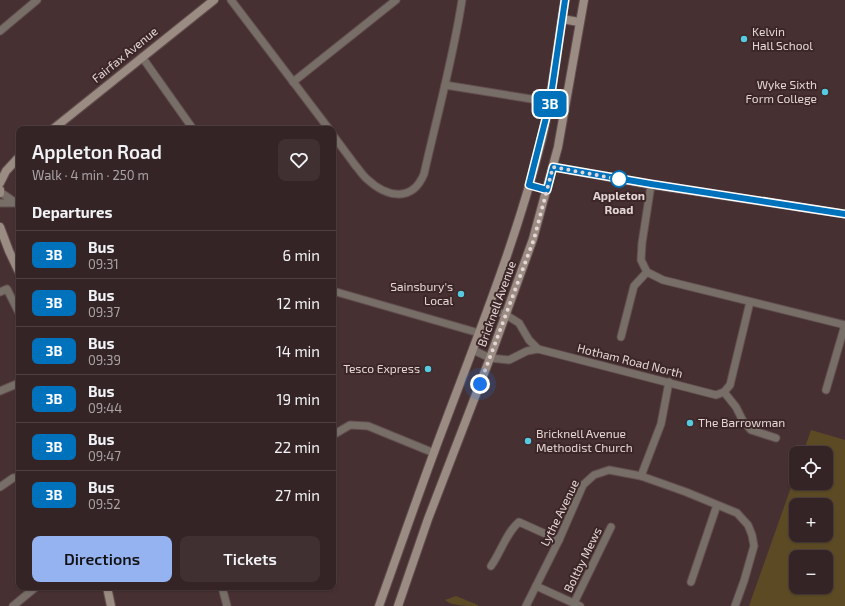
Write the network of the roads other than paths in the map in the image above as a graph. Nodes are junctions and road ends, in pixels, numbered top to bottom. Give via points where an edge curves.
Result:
1 (37, 0) edge
2 (214, 0) edge
3 (231, 0) edge
4 (396, 0) edge
5 (462, 0) edge
6 (565, 0) edge
7 (584, 0) edge
8 (562, 19) junction
9 (580, 22) junction
10 (0, 32) edge
11 (142, 57) junction
12 (293, 82) junction
13 (445, 85) junction
14 (550, 102) junction
15 (57, 126) edge
16 (192, 126) edge
17 (327, 126) edge
18 (336, 138) edge
19 (16, 159) edge
20 (0, 167) edge
21 (553, 167) junction
22 (0, 183) edge
23 (651, 184) junction
24 (0, 192) edge
25 (16, 202) edge
26 (0, 203) edge
27 (16, 203) edge
28 (845, 214) edge
29 (0, 227) edge
30 (0, 238) edge
31 (9, 251) junction
32 (16, 266) edge
33 (647, 272) junction
34 (3, 291) edge
35 (336, 292) edge
36 (750, 302) junction
37 (488, 308) junction
38 (16, 309) edge
39 (506, 315) junction
40 (845, 325) edge
41 (479, 332) junction
42 (622, 337) dead end
43 (538, 349) junction
44 (473, 350) junction
45 (490, 358) junction
46 (669, 382) junction
47 (16, 384) edge
48 (826, 390) dead end
49 (0, 391) edge
50 (724, 392) junction
51 (336, 433) edge
52 (776, 438) dead end
53 (434, 453) junction
54 (642, 476) junction
55 (16, 478) edge
56 (0, 487) edge
57 (718, 505) junction
58 (611, 527) dead end
59 (559, 540) junction
60 (491, 566) dead end
61 (691, 582) dead end
62 (536, 586) junction
63 (32, 590) edge
64 (108, 590) edge
65 (223, 590) edge
66 (577, 604) edge
67 (13, 606) edge
68 (111, 606) edge
69 (227, 606) edge
70 (379, 606) edge
71 (398, 606) edge
72 (526, 606) edge
73 (734, 606) edge

1 - 10 street
2 - 11 street, Fairfax Avenue
3 - 12 street
4 - 12 street
5 - 13 street
6 - 8 street, Bricknell Avenue
7 - 9 street, Bricknell Avenue
8 - 9 street
8 - 14 street, Bricknell Avenue
9 - 21 street, Bricknell Avenue
11 - 15 street, Fairfax Avenue
11 - 16 street
12 - 17 street
13 - 14 street
13 - 18 street via 424,174 420,184 408,193 381,190 365,178
14 - 37 street, Bricknell Avenue via 517,227
19 - 20 street
19 - 22 street
21 - 23 street
21 - 39 street, Bricknell Avenue via 534,239
23 - 28 street
23 - 33 street via 641,260
24 - 25 street
26 - 27 street
29 - 31 street
30 - 31 street
31 - 32 street
33 - 36 street via 663,280
33 - 42 street via 634,286
34 - 38 street
35 - 41 street
36 - 40 street
36 - 50 street via 730,385
37 - 39 street
37 - 41 street, Bricknell Avenue
39 - 43 street via 519,323
39 - 45 street, Bricknell Avenue
40 - 48 street
41 - 44 street, Bricknell Avenue
43 - 45 street via 527,351 509,360
43 - 46 street, Hotham Road North
44 - 45 street
44 - 53 street, Bricknell Avenue
45 - 71 street, Bricknell Avenue via 428,519
46 - 50 street, Hotham Road North via 716,395
46 - 54 street via 661,424
47 - 49 street
50 - 52 street via 751,430
51 - 53 street via 350,425 368,426
53 - 70 street, Bricknell Avenue
54 - 57 street, Lythe Avenue
54 - 59 street, Lythe Avenue via 609,470 594,475 583,485
55 - 56 street
57 - 61 street
57 - 73 street, Lythe Avenue via 737,513 748,525 754,546
58 - 66 street, Boltby Mews
59 - 60 street via 519,522 512,527
59 - 62 street, Lythe Avenue
62 - 66 street, Boltby Mews
62 - 72 street, Lythe Avenue
63 - 67 street
64 - 68 street
65 - 69 street

